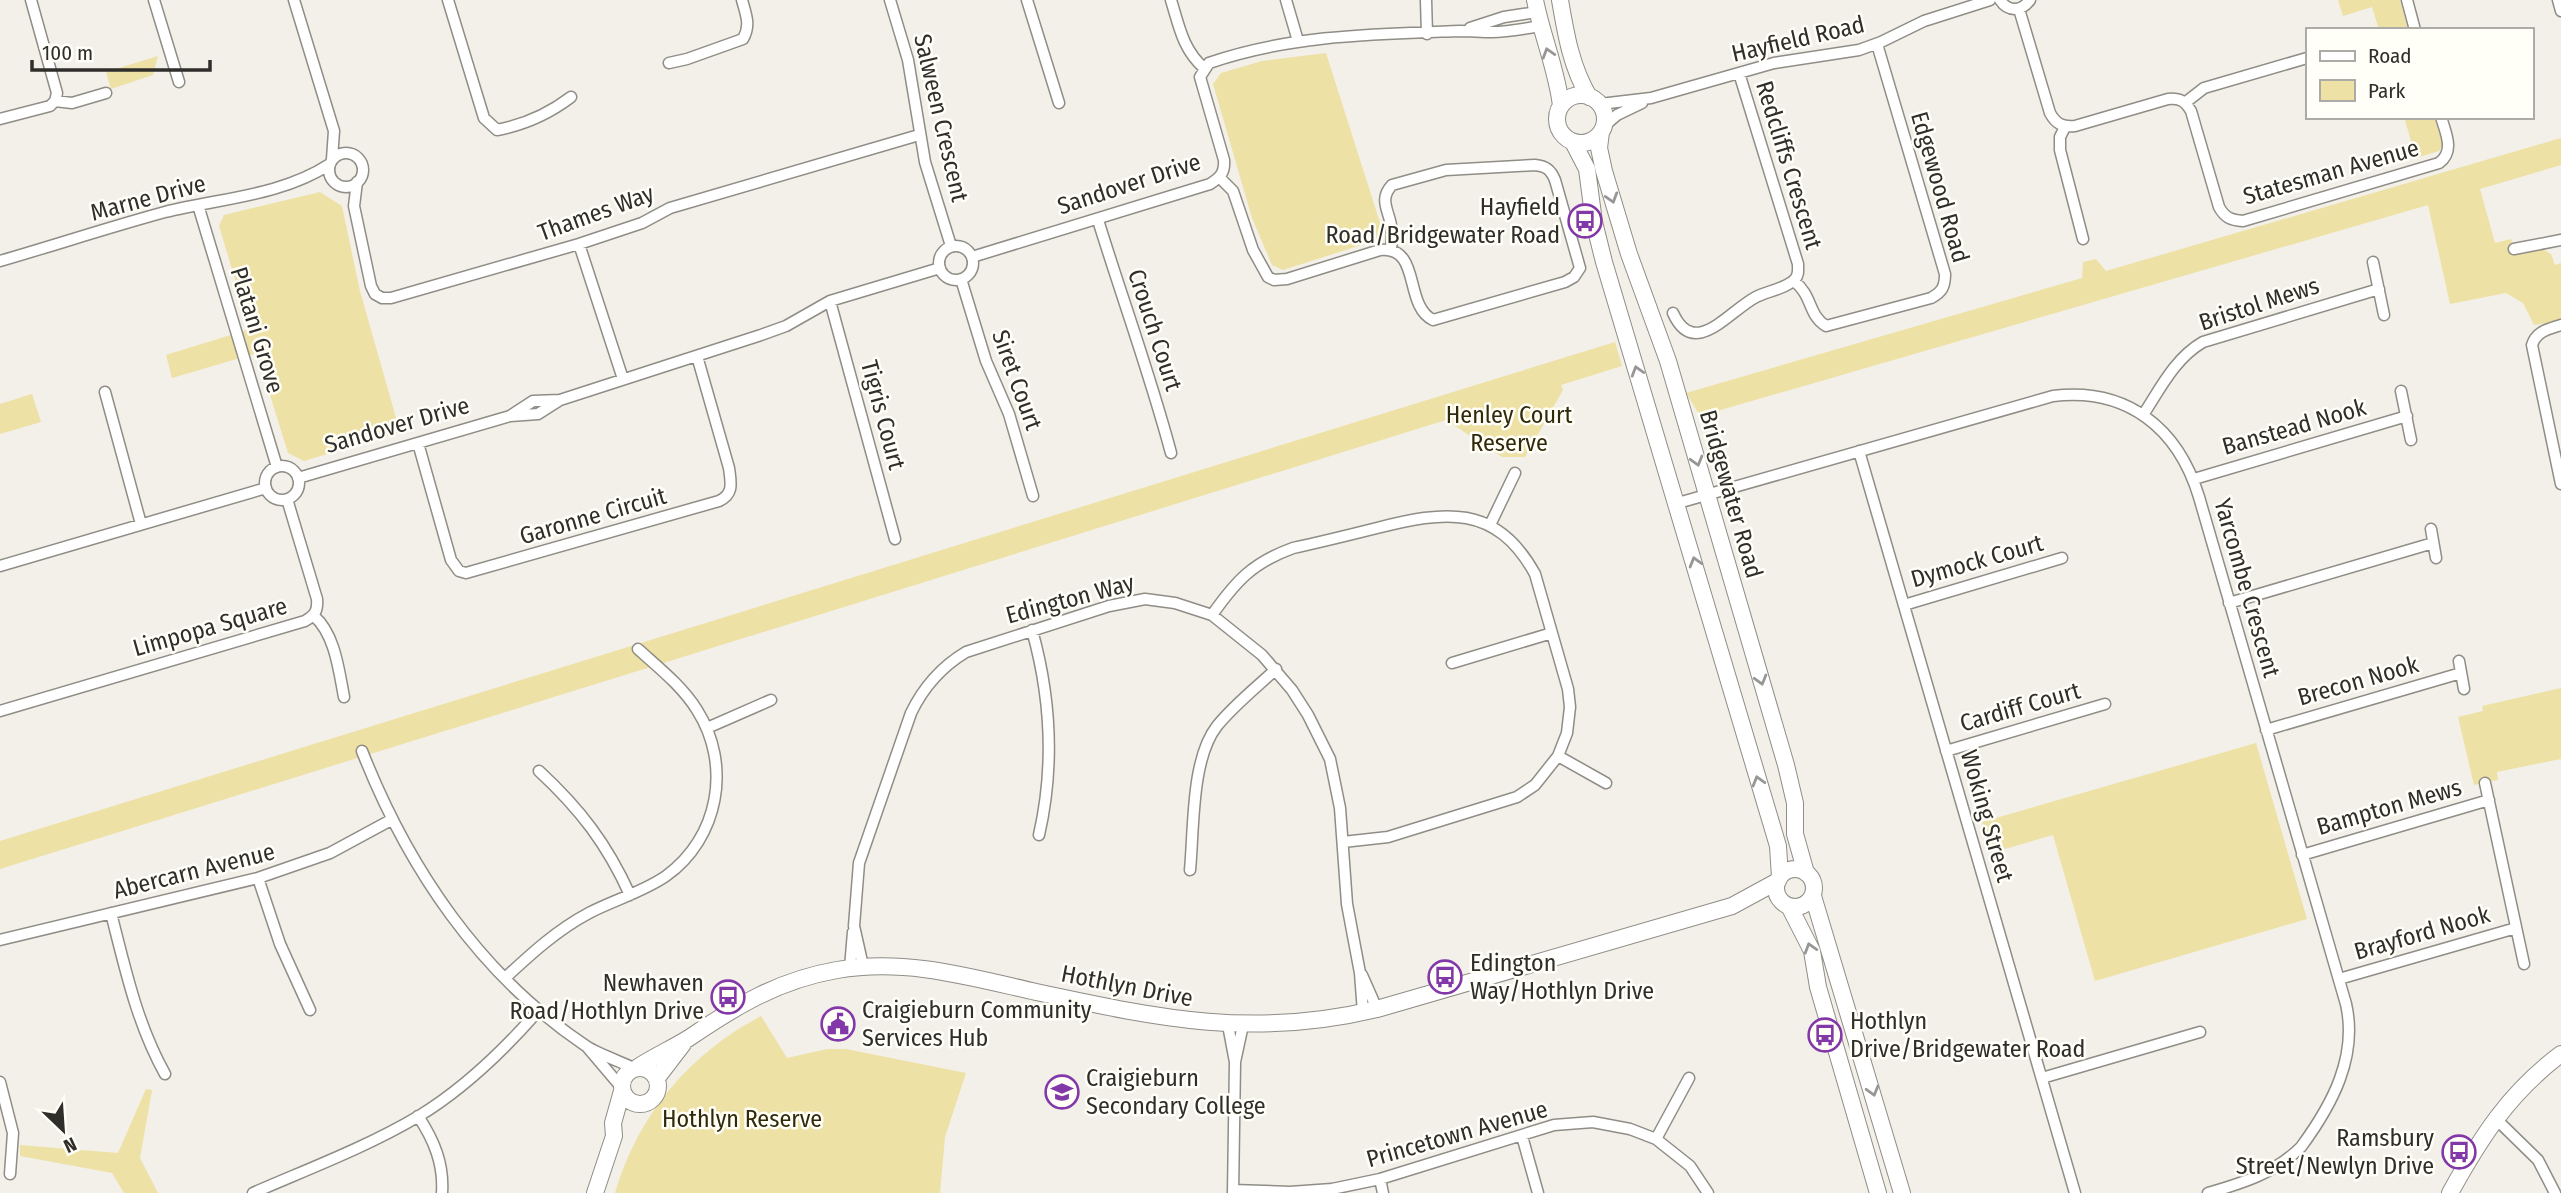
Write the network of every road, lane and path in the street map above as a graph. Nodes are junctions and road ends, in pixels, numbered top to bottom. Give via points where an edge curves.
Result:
1 (30, 0) edge
2 (154, 0) edge
3 (294, 0) edge
4 (448, 0) edge
5 (742, 0) edge
6 (890, 0) edge
7 (1027, 0) edge
8 (1171, 0) edge
9 (1286, 0) edge
10 (1426, 0) edge
11 (1990, 0) edge
12 (2000, 0) edge
13 (2030, 0) edge
14 (2407, 0) edge
15 (2558, 0) edge
16 (2020, 9) junction
17 (1562, 10) edge
18 (2561, 11) edge
19 (1538, 13) edge
20 (2415, 28) edge
21 (1427, 34) junction
22 (1298, 41) junction
23 (1877, 44) junction
24 (2306, 58) edge
25 (669, 62) dead end
26 (1204, 68) junction
27 (1739, 73) junction
28 (179, 82) dead end
29 (106, 93) dead end
30 (571, 97) dead end
31 (1650, 98) junction
32 (1594, 100) junction
33 (55, 101) junction
34 (2186, 102) junction
35 (1059, 103) dead end
36 (1562, 106) junction
37 (0, 119) edge
38 (2441, 119) edge
39 (2065, 127) junction
40 (1603, 129) junction
41 (334, 131) junction
42 (919, 135) junction
43 (1573, 142) junction
44 (353, 154) junction
45 (331, 162) junction
46 (1220, 178) junction
47 (306, 179) junction
48 (357, 182) junction
49 (338, 184) junction
50 (198, 205) junction
51 (354, 206) junction
52 (1098, 220) junction
53 (2083, 239) dead end
54 (2561, 240) edge
55 (579, 244) junction
56 (951, 246) junction
57 (1391, 249) junction
58 (2514, 249) dead end
59 (972, 257) junction
60 (0, 261) edge
61 (2372, 262) dead end
62 (940, 268) junction
63 (961, 279) junction
64 (1794, 281) junction
65 (2379, 289) junction
66 (830, 301) junction
67 (1673, 313) dead end
68 (2384, 315) dead end
69 (2561, 326) edge
70 (697, 356) junction
71 (623, 379) junction
72 (2401, 391) dead end
73 (105, 392) dead end
74 (2143, 415) junction
75 (2407, 416) junction
76 (2412, 440) dead end
77 (418, 443) junction
78 (1859, 451) junction
79 (1171, 453) dead end
80 (277, 467) junction
81 (1515, 473) dead end
82 (298, 478) junction
83 (2194, 479) junction
84 (2561, 484) edge
85 (266, 488) junction
86 (1707, 495) junction
87 (1033, 496) dead end
88 (287, 499) junction
89 (1678, 503) junction
90 (141, 524) junction
91 (1490, 525) junction
92 (2431, 529) dead end
93 (895, 540) dead end
94 (2433, 543) junction
95 (2062, 558) dead end
96 (2436, 558) dead end
97 (0, 566) edge
98 (2229, 603) junction
99 (1904, 604) junction
100 (1212, 615) junction
101 (314, 616) junction
102 (1032, 630) junction
103 (1552, 633) junction
104 (638, 649) dead end
105 (2459, 661) dead end
106 (1452, 663) dead end
107 (1276, 669) junction
108 (2461, 673) junction
109 (2464, 689) dead end
110 (344, 698) dead end
111 (771, 700) dead end
112 (2105, 704) dead end
113 (0, 710) edge
114 (707, 728) junction
115 (2266, 730) junction
116 (362, 751) dead end
117 (1947, 751) junction
118 (1558, 756) junction
119 (539, 771) dead end
120 (1606, 783) dead end
121 (2485, 783) dead end
122 (2489, 800) junction
123 (391, 820) junction
124 (1039, 835) dead end
125 (1343, 842) junction
126 (2302, 855) junction
127 (1190, 870) dead end
128 (1806, 873) junction
129 (2505, 873) joint
130 (258, 878) junction
131 (1779, 879) junction
132 (630, 895) junction
133 (1813, 896) junction
134 (1785, 903) junction
135 (1732, 905) junction
136 (111, 914) junction
137 (2516, 928) junction
138 (0, 940) edge
139 (2524, 964) dead end
140 (857, 967) junction
141 (505, 978) junction
142 (2339, 979) junction
143 (310, 1010) dead end
144 (539, 1010) junction
145 (1370, 1010) junction
146 (1236, 1025) junction
147 (2200, 1032) dead end
148 (687, 1039) junction
149 (589, 1048) junction
150 (2561, 1054) edge
151 (636, 1068) junction
152 (165, 1074) dead end
153 (657, 1078) junction
154 (1689, 1078) dead end
155 (2042, 1078) junction
156 (0, 1082) edge
157 (622, 1090) junction
158 (642, 1104) junction
159 (418, 1116) junction
160 (2495, 1118) junction
161 (614, 1136) junction
162 (1522, 1136) junction
163 (1656, 1139) junction
164 (10, 1174) dead end
165 (1380, 1179) junction
166 (1233, 1192) edge
167 (253, 1193) edge
168 (442, 1193) edge
169 (595, 1193) edge
170 (1383, 1193) edge
171 (1538, 1193) edge
172 (1708, 1193) edge
173 (1878, 1193) edge
174 (1902, 1193) edge
175 (2076, 1193) edge
176 (2208, 1193) edge
177 (2450, 1193) edge
178 (2555, 1193) edge

1 - 33 street via 56,84
2 - 28 street
3 - 41 street
4 - 30 street via 489,125 497,130 508,128
5 - 25 street via 748,19 743,39
6 - 42 street, Salween Crescent via 908,60
7 - 35 street
8 - 26 street via 1186,47
9 - 22 street
10 - 21 street
11 - 23 street, Hayfield Road via 1924,20
12 - 16 street via 2008,8
13 - 16 street
14 - 20 street
15 - 18 street
16 - 39 street via 2050,113
17 - 19 street
17 - 32 street via 1575,69
19 - 21 street
36 -> 19 street
21 - 22 street
22 - 26 street via 1217,60
23 - 27 street, Hayfield Road
23 - 64 street, Edgewood Road via 1945,285 1931,298 1826,326 1817,321 1803,288
24 - 34 street via 2204,88
26 - 46 street, Sandover Drive via 1200,77 1224,160
27 - 31 street, Hayfield Road
27 - 64 street, Redcliffs Crescent via 1798,264
29 - 33 street via 72,103
31 - 32 street, Hayfield Road
31 - 40 street, Hayfield Road via 1617,114
32 - 36 street via 1572,97
32 - 40 street via 1605,119
33 - 37 street via 42,110
34 - 38 street, Statesman Avenue via 2219,207 2232,220 2244,221 2439,163 2449,151
34 - 39 street via 2168,99
36 - 43 street via 1559,127
39 - 53 street via 2060,150
40 - 43 street via 1589,142
40 -> 86 street, Bridgewater Road via 1604,171
41 - 44 street
41 - 45 street
42 - 55 street, Thames Way via 670,208 642,223
42 - 56 street, Salween Crescent
89 -> 43 street via 1599,244 1587,169
44 - 45 street via 341,153
44 - 48 street via 363,169
45 - 47 street, Marne Drive
45 - 49 street via 329,174
46 - 52 street, Sandover Drive
46 - 57 street via 1233,191 1253,250 1274,281
47 - 49 street, Marne Drive
47 - 50 street, Marne Drive
48 - 49 street
48 - 51 street, Thames Way
49 - 51 street, Thames Way
50 - 60 street, Marne Drive
50 - 80 street, Platani Grove
51 - 55 street, Thames Way via 371,288 382,298
52 - 59 street, Sandover Drive
52 - 79 street, Crouch Court
54 - 58 street
55 - 71 street
56 - 59 street via 962,247
56 - 62 street via 940,256
57 - 57 street via 1401,254 1420,309 1433,320 1565,282 1580,268 1552,172 1535,165 1446,170 1392,186 1384,199 1392,226
59 - 63 street via 971,269
61 - 65 street
62 - 63 street via 949,278
62 - 66 street, Sandover Drive
63 - 87 street, Siret Court
64 - 67 street, Redcliffs Crescent via 1741,305 1696,340
65 - 68 street
65 - 74 street, Bristol Mews via 2203,342 2177,363
66 - 70 street, Sandover Drive via 786,326
66 - 93 street, Tigris Court
69 - 84 street via 2537,335 2532,351
70 - 71 street, Sandover Drive
70 - 77 street, Garonne Circuit via 732,486 719,501 466,573 451,560
71 - 77 street, Sandover Drive via 560,400 538,414 510,416
72 - 75 street
73 - 90 street
74 - 78 street, Yarcombe Crescent via 2097,396 2053,396
74 - 83 street, Yarcombe Crescent via 2176,445
75 - 76 street
75 - 83 street, Banstead Nook
77 - 82 street, Sandover Drive
78 - 86 street, Yarcombe Crescent
78 - 99 street, Woking Street
80 - 82 street via 288,467
80 - 85 street via 266,476
81 - 91 street
82 - 88 street via 298,490
83 - 98 street, Yarcombe Crescent
85 - 88 street via 275,498
85 - 90 street
86 - 89 street, Yarcombe Crescent
86 -> 128 street, Bridgewater Road via 1791,784 1795,834
88 - 101 street, Limpopa Square via 317,600
131 -> 89 street via 1777,846
90 - 97 street
91 - 100 street via 1468,518 1428,516 1293,548 1247,572
91 - 103 street via 1527,560
92 - 94 street
94 - 96 street
94 - 98 street
95 - 99 street, Dymock Court
98 - 115 street, Yarcombe Crescent
99 - 117 street, Woking Street
100 - 102 street, Edington Way via 1145,599
100 - 107 street, Edington Way
101 - 110 street via 328,634
101 - 113 street, Limpopa Square
102 - 124 street via 1046,685 1050,735 1046,806
102 - 140 street, Edington Way via 948,662 920,694 863,847 856,884
103 - 106 street
103 - 118 street via 1570,707
104 - 114 street via 683,691
105 - 108 street
107 - 125 street, Edington Way via 1308,715 1330,759
107 - 127 street via 1225,717 1206,746 1197,785
108 - 109 street
108 - 115 street, Brecon Nook
111 - 114 street
112 - 117 street, Cardiff Court
114 - 132 street via 717,773 707,826 675,869
115 - 126 street, Yarcombe Crescent
116 - 123 street
117 - 155 street, Woking Street
118 - 120 street
118 - 125 street via 1535,785 1504,803 1388,837
119 - 132 street via 597,833
121 - 122 street, Bampton Mews
122 - 126 street, Bampton Mews
122 - 129 street, Bampton Mews
123 - 130 street, Abercarn Avenue via 330,853
123 - 141 street via 447,912
125 - 145 street, Edington Way via 1347,904
126 - 142 street, Yarcombe Crescent
128 - 131 street via 1790,870
128 - 133 street via 1814,883
129 - 137 street, Brayford Nook
130 - 136 street, Abercarn Avenue
130 - 143 street via 280,944
131 - 134 street via 1777,891
131 - 135 street, Hothlyn Drive
132 - 141 street via 572,923
133 - 134 street via 1806,904
133 -> 174 street
134 - 135 street, Hothlyn Drive
173 -> 134 street via 1812,951
135 - 145 street, Hothlyn Drive
136 - 138 street, Abercarn Avenue
136 - 152 street via 139,1016
137 - 139 street, Brayford Nook
137 - 142 street, Brayford Nook
140 - 146 street, Hothlyn Drive via 920,968 1140,1014
140 - 148 street, Hothlyn Drive via 814,975 761,993
141 - 144 street
142 - 176 street, Yarcombe Crescent via 2349,1017 2350,1046 2342,1077 2310,1135 2280,1165
144 - 149 street
144 - 159 street via 485,1066
145 - 146 street, Hothlyn Drive via 1326,1019
146 - 166 street
147 - 155 street
148 - 151 street, Hothlyn Drive
148 - 153 street, Hothlyn Drive
149 - 151 street
149 - 157 street
150 - 160 street
151 - 153 street via 649,1070
151 - 157 street via 625,1074
153 - 158 street via 654,1097
154 - 163 street
155 - 175 street, Woking Street
156 - 164 street via 13,1133
157 - 158 street via 632,1102
157 - 161 street
158 - 161 street via 631,1111
159 - 167 street
159 - 168 street via 443,1172
160 - 177 street
160 - 178 street via 2538,1160
161 - 169 street
162 - 163 street, Princetown Avenue via 1554,1125 1593,1122
162 - 165 street, Princetown Avenue
162 - 171 street
163 - 172 street, Princetown Avenue via 1690,1166
165 - 166 street, Princetown Avenue via 1332,1189
165 - 170 street

